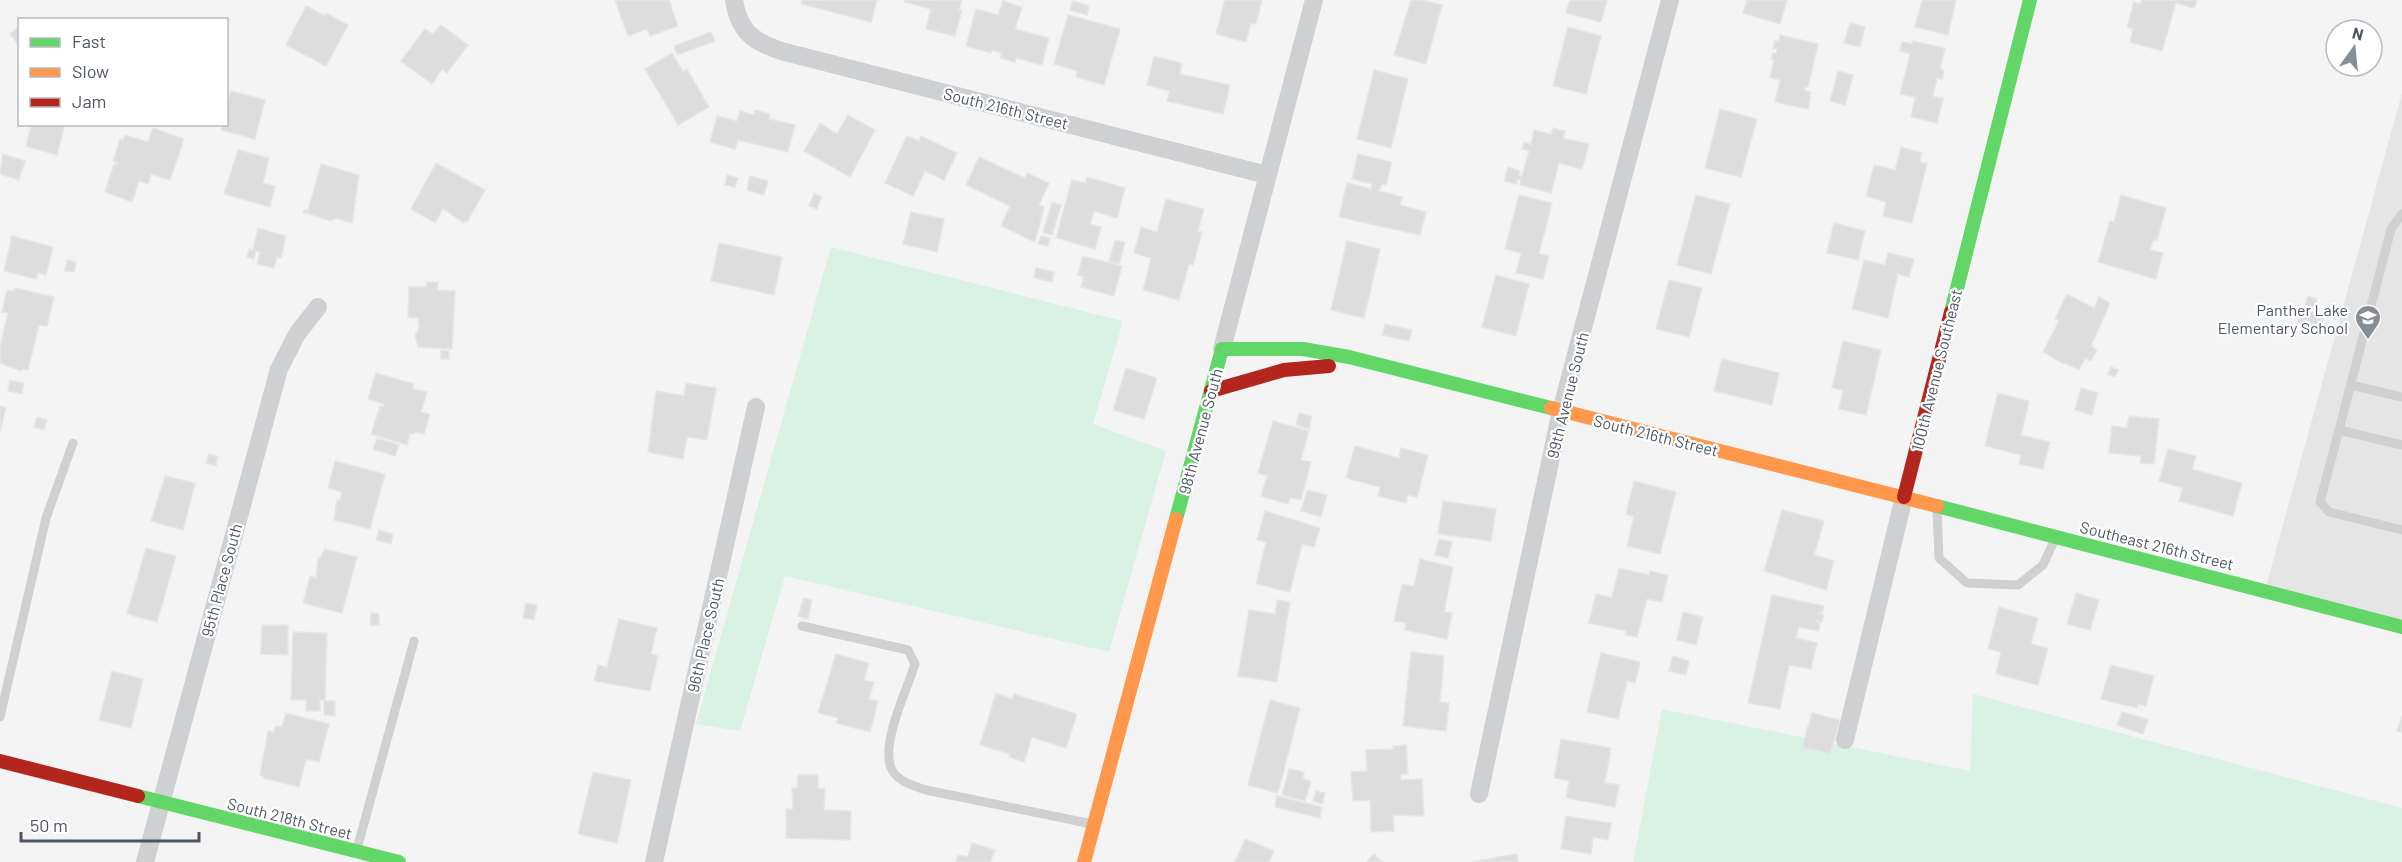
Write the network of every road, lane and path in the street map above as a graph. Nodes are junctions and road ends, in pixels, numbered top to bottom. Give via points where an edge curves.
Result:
1 (734, 0) edge
2 (1314, 0) edge
3 (1670, 0) edge
4 (2030, 0) edge
5 (1267, 175) junction
6 (2402, 214) edge
7 (318, 307) dead end
8 (1222, 349) junction
9 (1408, 373) junction
10 (2351, 385) junction
11 (1211, 391) junction
12 (2402, 397) edge
13 (756, 407) dead end
14 (1561, 411) junction
15 (2339, 430) junction
16 (73, 443) dead end
17 (2402, 445) edge
18 (1904, 497) junction
19 (1937, 506) junction
20 (2402, 530) edge
21 (2056, 537) junction
22 (802, 626) dead end
23 (2402, 627) edge
24 (414, 640) dead end
25 (0, 717) edge
26 (1845, 740) dead end
27 (0, 761) edge
28 (1479, 794) dead end
29 (160, 803) junction
30 (1094, 824) junction
31 (356, 852) junction
32 (145, 862) edge
33 (399, 862) edge
34 (654, 862) edge
35 (1084, 862) edge

1 - 5 street, South 216th Street via 737,18 747,34 762,45
2 - 5 street, 98th Avenue South
3 - 14 street, 99th Avenue South
4 - 18 street, 100th Avenue Southeast
5 - 8 street, 98th Avenue South
6 - 10 lane via 2391,229
7 - 29 street, 95th Place South via 297,334 279,369
8 - 9 street, South 216th Street via 1303,350 1349,357
8 - 11 street, 98th Avenue South
9 - 11 street, South 216th Street via 1308,365 1255,376
9 - 14 street, South 216th Street
10 - 12 lane
10 - 15 lane
11 - 30 street, 98th Avenue South
13 - 34 street, 96th Place South
14 - 18 street, South 216th Street
14 - 28 street, 99th Avenue South
15 - 17 lane
15 - 20 lane via 2320,502 2330,512
16 - 25 lane via 46,518
18 - 19 street, Southeast 216th Street
18 - 26 street, 100th Avenue Southeast
19 - 21 street, Southeast 216th Street
19 - 21 lane via 1939,558 1967,583 2019,585 2043,565
21 - 23 street, Southeast 216th Street
22 - 30 lane via 908,650 915,664 889,745 891,769 905,782 926,790
24 - 31 lane
27 - 29 street, South 218th Street
29 - 31 street, South 218th Street
29 - 32 street, 95th Place South
30 - 35 street, 98th Avenue South
31 - 33 street, South 218th Street

